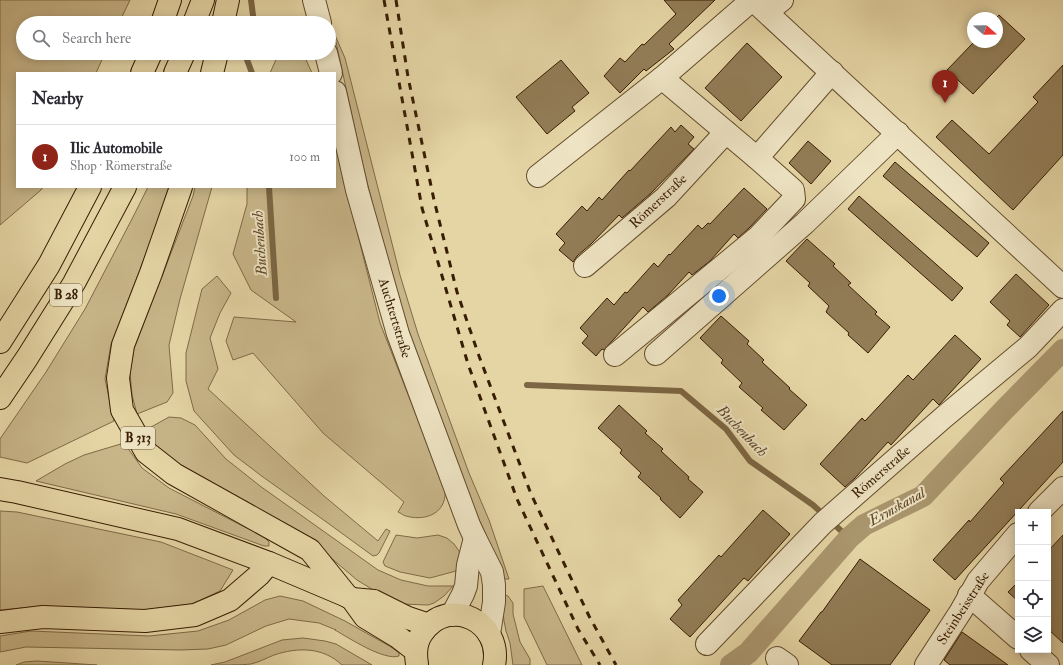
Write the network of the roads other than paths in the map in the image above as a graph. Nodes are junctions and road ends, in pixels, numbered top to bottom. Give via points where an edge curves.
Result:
1 (170, 0) edge
2 (203, 0) edge
3 (228, 0) edge
4 (763, 3) edge
5 (164, 16) edge
6 (197, 16) edge
7 (225, 16) edge
8 (147, 60) edge
9 (181, 60) edge
10 (215, 60) edge
11 (328, 60) edge
12 (142, 72) edge
13 (176, 72) edge
14 (212, 72) edge
15 (331, 72) edge
16 (832, 72) junction
17 (662, 78) junction
18 (336, 96) edge
19 (726, 132) junction
20 (898, 133) junction
21 (757, 158) junction
22 (538, 176) dead end
23 (89, 188) edge
24 (124, 188) edge
25 (181, 188) edge
26 (585, 266) dead end
27 (1063, 286) edge
28 (1063, 310) edge
29 (0, 342) edge
30 (656, 354) dead end
31 (615, 355) dead end
32 (0, 398) edge
33 (1063, 488) edge
34 (9, 491) edge
35 (1042, 509) edge
36 (475, 538) junction
37 (1015, 538) edge
38 (269, 563) junction
39 (969, 595) junction
40 (349, 598) junction
41 (452, 615) junction
42 (0, 622) edge
43 (429, 625) junction
44 (489, 634) junction
45 (1015, 635) edge
46 (707, 644) dead end
47 (1034, 653) edge
48 (416, 658) edge
49 (494, 665) edge
50 (926, 665) edge
51 (1048, 665) edge

1 - 5 main road
2 - 6 main road
3 - 7 main road
4 - 16 street
4 - 17 street
8 - 12 main road
9 - 13 main road
10 - 14 main road
11 - 15 street
16 - 20 street
16 - 21 street
17 - 19 street
17 - 22 street
18 - 36 street, Auchtertstraße via 357,190 398,334
19 - 21 street
19 - 26 street, Römerstraße via 666,197
20 - 27 street
20 - 30 street via 805,223
21 - 31 street via 794,190 794,199 758,237
23 - 29 main road, B 28 via 49,265
24 - 32 main road, B 28 via 74,283
25 - 40 main road, B 313 via 124,345 118,378 122,410 146,452 174,474 310,550
28 - 46 street, Römerstraße via 1028,347 829,518
33 - 35 street
34 - 38 main road via 178,529
36 - 41 street via 466,586
36 - 44 street, Auchtertstraße via 492,572 494,584
37 - 39 street, Steinbeisstraße
38 - 40 main road
38 - 42 main road via 230,600 195,615 144,621 43,617
39 - 45 street
39 - 50 street, Steinbeisstraße
40 - 43 main road via 374,600 408,618
40 - 48 main road, B 313 via 365,617 398,637
41 - 43 main road via 440,618
41 - 44 main road via 470,618 481,624
43 - 48 main road via 418,639
44 - 49 main road via 495,651
47 - 51 street

